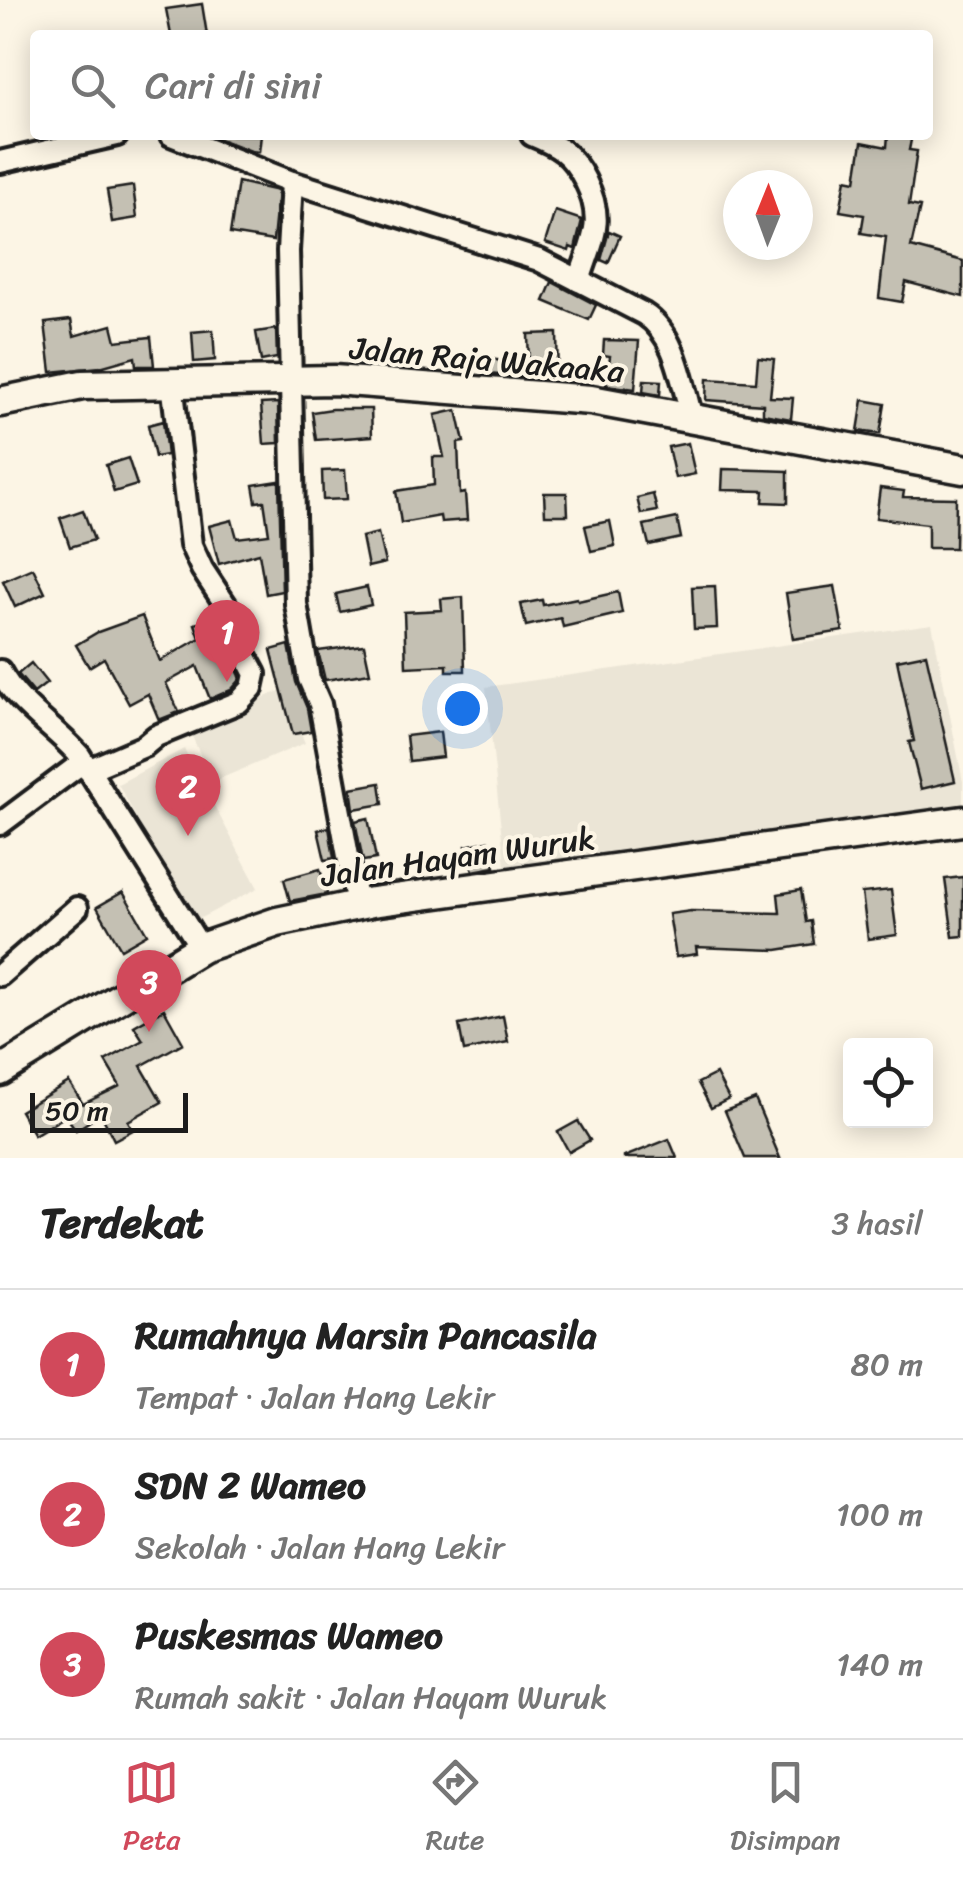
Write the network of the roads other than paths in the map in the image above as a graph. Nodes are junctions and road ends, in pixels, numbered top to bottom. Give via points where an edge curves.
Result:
1 (96, 140) edge
2 (185, 140) edge
3 (542, 140) edge
4 (0, 162) edge
5 (292, 182) junction
6 (579, 281) junction
7 (292, 378) junction
8 (172, 382) junction
9 (0, 402) edge
10 (693, 421) junction
11 (963, 469) edge
12 (0, 671) edge
13 (86, 766) junction
14 (963, 821) edge
15 (0, 824) edge
16 (357, 904) junction
17 (77, 908) dead end
18 (201, 948) junction
19 (0, 975) edge
20 (0, 1070) edge

1 - 4 street
2 - 5 street
3 - 6 street via 571,154 596,202
5 - 6 street via 539,260
5 - 7 street
6 - 10 street via 654,320 667,337
7 - 8 street, Jalan Raja Wakaaka
7 - 10 street, Jalan Raja Wakaaka via 591,400
7 - 16 street via 296,604
8 - 9 street, Jalan Raja Wakaaka via 82,385
8 - 13 street via 191,545 227,607 255,674 252,688 239,702
10 - 11 street, Jalan Raja Wakaaka
12 - 13 street via 11,692
13 - 15 street
13 - 18 street
14 - 16 street, Jalan Hayam Wuruk
16 - 18 street, Jalan Hayam Wuruk
17 - 19 street
18 - 20 street, Jalan Hayam Wuruk

